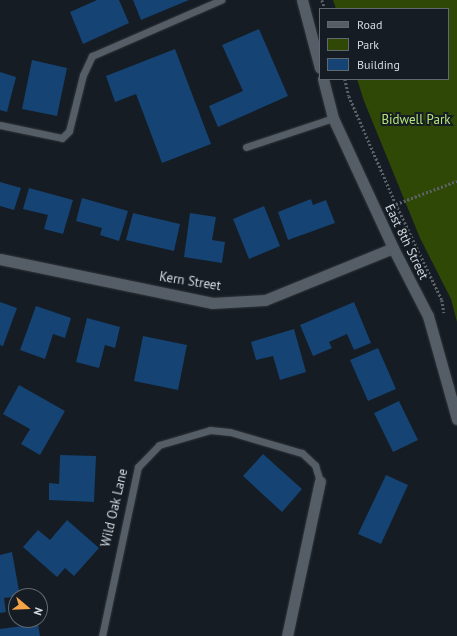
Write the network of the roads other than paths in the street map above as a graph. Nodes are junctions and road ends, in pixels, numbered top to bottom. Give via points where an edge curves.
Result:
1 (221, 0) edge
2 (302, 0) edge
3 (319, 64) edge
4 (323, 80) edge
5 (333, 118) junction
6 (0, 125) edge
7 (246, 147) dead end
8 (393, 248) junction
9 (0, 259) edge
10 (457, 419) edge
11 (320, 481) joint
12 (102, 636) edge
13 (287, 636) edge

1 - 6 lane via 92,56 83,75 69,131 62,138
2 - 3 street
4 - 5 street, East 8th Street
5 - 7 lane
5 - 8 street, East 8th Street
8 - 9 street, Kern Street via 265,300 212,303
8 - 10 street, East 8th Street via 428,316
11 - 12 lane, Wild Oak Lane via 315,465 302,453 230,432 210,430 159,446 138,467
11 - 13 street, Wild Oak Lane

